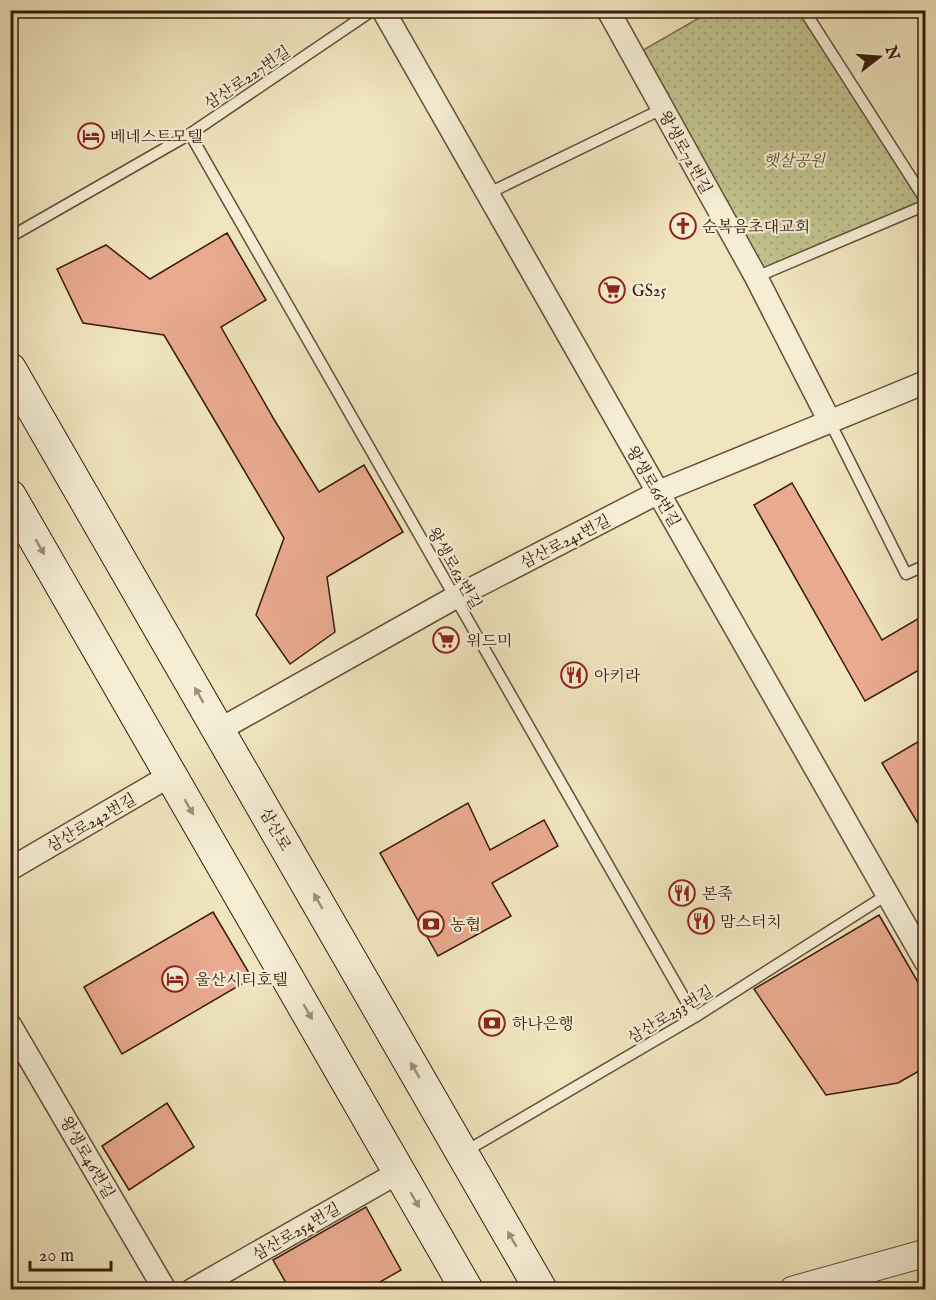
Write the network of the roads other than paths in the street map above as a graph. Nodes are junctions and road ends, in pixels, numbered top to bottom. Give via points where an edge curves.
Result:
1 (374, 10) edge
2 (383, 10) edge
3 (608, 10) edge
4 (804, 10) edge
5 (662, 108) junction
6 (190, 134) junction
7 (487, 194) junction
8 (926, 201) edge
9 (926, 205) edge
10 (10, 237) edge
11 (756, 277) junction
12 (10, 369) edge
13 (926, 382) edge
14 (830, 422) junction
15 (658, 493) junction
16 (10, 496) edge
17 (926, 565) edge
18 (454, 598) junction
19 (219, 730) junction
20 (171, 776) junction
21 (10, 869) edge
22 (888, 894) junction
23 (926, 962) edge
24 (695, 1017) junction
25 (10, 1025) edge
26 (463, 1153) junction
27 (399, 1172) junction
28 (926, 1253) edge
29 (165, 1290) edge
30 (192, 1290) edge
31 (467, 1290) edge
32 (541, 1290) edge
33 (793, 1290) edge

1 - 6 lane, 삼산로227번길
2 - 7 street, 왕생로66번길
3 - 5 street, 왕생로72번길
4 - 8 lane
5 - 7 lane
5 - 11 street, 왕생로72번길
6 - 10 lane, 삼산로227번길
6 - 18 lane, 왕생로62번길
7 - 15 street, 왕생로66번길
9 - 11 lane
11 - 14 street, 왕생로72번길
19 -> 12 main road, 삼산로
13 - 14 street, 삼산로241번길
14 - 15 street, 삼산로241번길
14 - 17 lane via 906,574
15 - 18 street, 삼산로241번길
15 - 22 street, 왕생로66번길
16 -> 20 main road
18 - 19 street, 삼산로241번길
18 - 24 lane, 왕생로62번길
26 -> 19 main road, 삼산로
20 - 21 street, 삼산로242번길
20 -> 27 main road
22 - 23 street, 왕생로66번길
22 - 24 lane, 삼산로253번길
24 - 26 lane, 삼산로253번길
25 - 29 street, 왕생로46번길
32 -> 26 main road, 삼산로
27 - 30 street, 삼산로254번길
27 -> 31 main road
28 - 33 street

